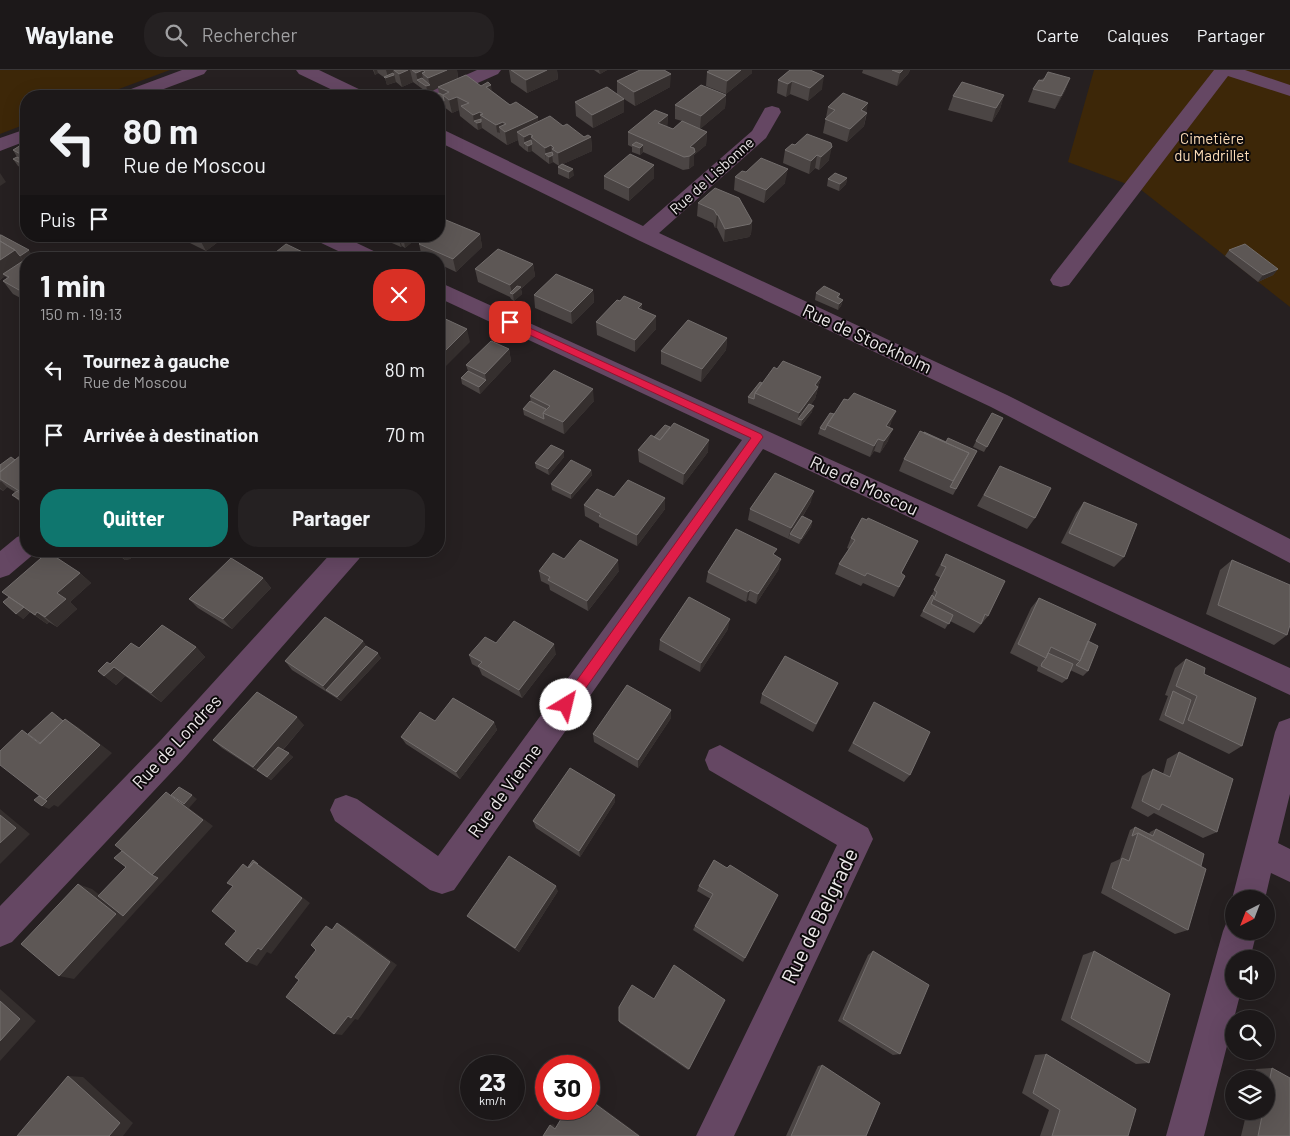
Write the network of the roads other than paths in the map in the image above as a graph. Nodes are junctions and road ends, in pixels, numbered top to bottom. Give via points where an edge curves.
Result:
1 (198, 70) edge
2 (305, 70) edge
3 (492, 70) edge
4 (1223, 70) edge
5 (1228, 70) edge
6 (145, 90) edge
7 (347, 90) edge
8 (445, 91) edge
9 (1290, 91) edge
10 (772, 112) dead end
11 (20, 137) edge
12 (445, 138) edge
13 (0, 145) edge
14 (645, 235) junction
15 (337, 242) edge
16 (358, 252) edge
17 (1061, 280) dead end
18 (445, 292) edge
19 (758, 437) junction
20 (20, 550) edge
21 (1290, 552) edge
22 (345, 557) edge
23 (0, 567) edge
24 (1290, 682) edge
25 (1290, 732) edge
26 (720, 760) dead end
27 (346, 810) dead end
28 (1261, 851) junction
29 (1290, 866) edge
30 (1250, 890) edge
31 (0, 930) edge
32 (1238, 940) edge
33 (715, 1136) edge
34 (1186, 1136) edge

1 - 6 street
2 - 7 street
3 - 8 street
4 - 17 street
5 - 9 street
10 - 14 street, Rue de Lisbonne via 759,134
11 - 13 street
12 - 14 street, Rue de Stockholm
14 - 21 street, Rue de Stockholm via 999,401
15 - 16 street
18 - 19 street, Rue de Moscou
19 - 24 street, Rue de Moscou
19 - 27 street, Rue de Vienne via 442,878
20 - 23 street
22 - 31 street, Rue de Londres via 171,751
25 - 28 street
26 - 33 street, Rue de Belgrade via 857,839
28 - 29 street
28 - 30 street
32 - 34 street

